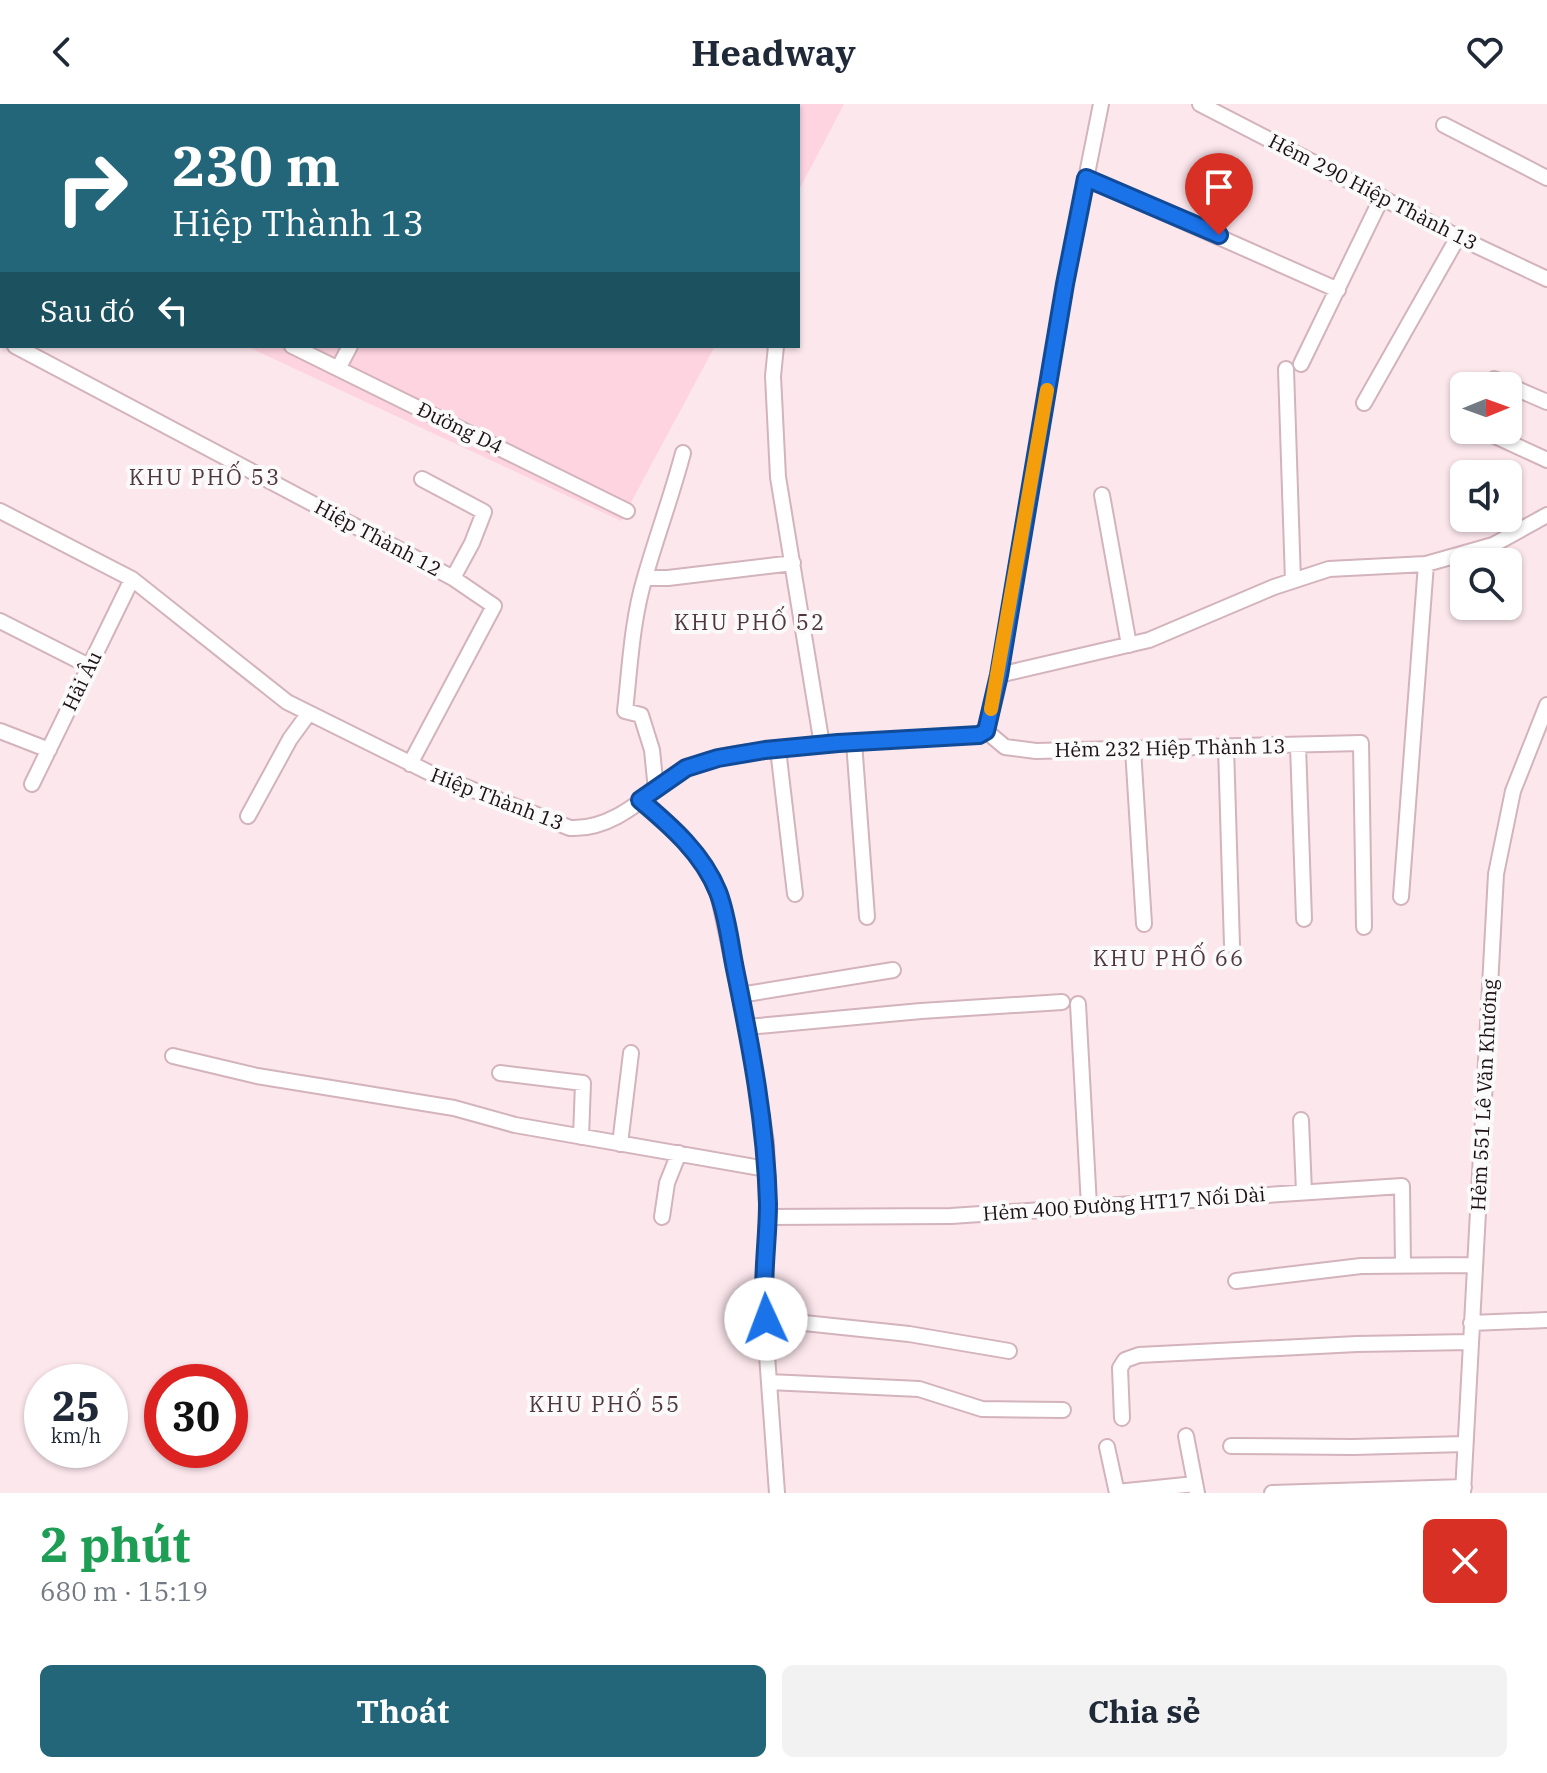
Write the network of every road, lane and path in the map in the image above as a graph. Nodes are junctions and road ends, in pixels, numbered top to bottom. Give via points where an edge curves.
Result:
1 (1101, 104) edge
2 (1200, 104) edge
3 (1444, 125) dead end
4 (1086, 178) junction
5 (1547, 178) edge
6 (1382, 197) junction
7 (1458, 237) junction
8 (1547, 279) edge
9 (1338, 290) junction
10 (19, 348) edge
11 (296, 348) edge
12 (349, 348) edge
13 (776, 348) edge
14 (1301, 364) dead end
15 (339, 367) junction
16 (1286, 369) dead end
17 (1522, 391) edge
18 (1547, 402) edge
19 (1364, 403) dead end
20 (1512, 444) edge
21 (683, 453) dead end
22 (1547, 460) edge
23 (422, 479) dead end
24 (1102, 495) dead end
25 (0, 511) edge
26 (627, 511) dead end
27 (1547, 515) edge
28 (793, 563) junction
29 (1426, 564) junction
30 (453, 578) junction
31 (645, 578) junction
32 (132, 579) junction
33 (1293, 581) junction
34 (0, 621) edge
35 (1129, 645) junction
36 (89, 666) junction
37 (999, 675) junction
38 (1547, 705) edge
39 (309, 713) junction
40 (0, 731) edge
41 (986, 731) junction
42 (854, 742) junction
43 (822, 745) junction
44 (1298, 745) junction
45 (1226, 747) junction
46 (778, 749) junction
47 (1133, 749) junction
48 (49, 750) junction
49 (410, 764) junction
50 (32, 784) dead end
51 (656, 790) junction
52 (640, 800) junction
53 (248, 816) dead end
54 (795, 894) dead end
55 (1401, 897) dead end
56 (867, 917) dead end
57 (1304, 919) dead end
58 (1144, 924) dead end
59 (1364, 927) dead end
60 (1232, 945) dead end
61 (893, 970) dead end
62 (740, 995) junction
63 (1062, 1002) dead end
64 (1078, 1004) dead end
65 (747, 1027) junction
66 (631, 1053) dead end
67 (173, 1056) dead end
68 (500, 1073) dead end
69 (1301, 1120) dead end
70 (581, 1137) junction
71 (620, 1144) junction
72 (679, 1153) junction
73 (766, 1169) junction
74 (1304, 1192) junction
75 (1089, 1206) junction
76 (662, 1217) dead end
77 (767, 1217) junction
78 (1475, 1265) junction
79 (1403, 1266) junction
80 (1236, 1281) dead end
81 (766, 1319) junction
82 (1547, 1320) edge
83 (1471, 1323) junction
84 (1470, 1342) junction
85 (1009, 1351) dead end
86 (769, 1382) junction
87 (1063, 1410) dead end
88 (1122, 1418) dead end
89 (1186, 1436) dead end
90 (1465, 1444) junction
91 (1231, 1446) dead end
92 (1107, 1447) dead end
93 (1196, 1488) edge
94 (1463, 1490) edge
95 (777, 1493) edge
96 (1117, 1493) edge
97 (1272, 1493) edge

1 - 4 street
2 - 6 street, Hẻm 290 Hiệp Thành 13
3 - 5 street
4 - 9 street
4 - 37 street
6 - 7 street, Hẻm 290 Hiệp Thành 13
6 - 9 street
7 - 8 street, Hẻm 290 Hiệp Thành 13
7 - 19 street
9 - 14 street
10 - 30 street, Hiệp Thành 12
11 - 15 street, Đường D4
12 - 15 street
13 - 28 street via 778,477
15 - 26 street, Đường D4
16 - 33 street
17 - 18 street
20 - 22 street
21 - 31 street
23 - 30 street via 484,512
24 - 35 street
25 - 32 street, Hiệp Thành 13
27 - 29 street via 1493,545
28 - 31 street
28 - 43 street
29 - 33 street via 1329,569
29 - 55 street
30 - 49 street, Hiệp Thành 12 via 494,606
31 - 51 street via 632,635 625,711 641,715
32 - 36 street, Hải Âu
32 - 39 street, Hiệp Thành 13 via 287,702
33 - 35 street
34 - 36 street
35 - 37 street
36 - 48 street, Hải Âu
37 - 41 street
38 - 78 street, Hẻm 551 Lê Văn Khương via 1513,791 1496,874
39 - 49 street, Hiệp Thành 13
39 - 53 street
40 - 48 street
41 - 42 street, Hiệp Thành 13
41 - 47 street, Hẻm 232 Hiệp Thành 13 via 1005,747 1036,751
42 - 43 street, Hiệp Thành 13
42 - 56 street
43 - 46 street, Hiệp Thành 13
44 - 45 street, Hẻm 232 Hiệp Thành 13
44 - 57 street
44 - 59 street, Hẻm 232 Hiệp Thành 13 via 1361,743
45 - 47 street, Hẻm 232 Hiệp Thành 13
45 - 60 street
46 - 51 street, Hiệp Thành 13 via 686,768
46 - 54 street
47 - 58 street
48 - 50 street, Hải Âu
49 - 52 street, Hiệp Thành 13 via 570,828 598,826
51 - 52 street, Hiệp Thành 13
52 - 62 street via 700,858 718,893
61 - 62 street
62 - 65 street
63 - 65 street
64 - 75 street
65 - 73 street
66 - 71 street
67 - 70 street
68 - 70 street via 583,1083
69 - 74 street
70 - 71 street
71 - 72 street
72 - 73 street
72 - 76 street
73 - 77 street
74 - 75 street, Hẻm 400 Đường HT17 Nối Dài
74 - 79 street, Hẻm 400 Đường HT17 Nối Dài via 1402,1186
75 - 77 street, Hẻm 400 Đường HT17 Nối Dài via 951,1216
77 - 81 street
78 - 79 street
78 - 83 street, Hẻm 551 Lê Văn Khương
79 - 80 street
81 - 85 street
81 - 86 street
82 - 83 street
83 - 84 street, Hẻm 551 Lê Văn Khương
84 - 88 street via 1139,1355 1120,1368
84 - 90 street, Hẻm 551 Lê Văn Khương
86 - 87 street via 919,1389 982,1409
86 - 95 street
89 - 93 street
90 - 91 street
90 - 94 street, Hẻm 551 Lê Văn Khương
92 - 96 street
93 - 96 street
94 - 97 street

